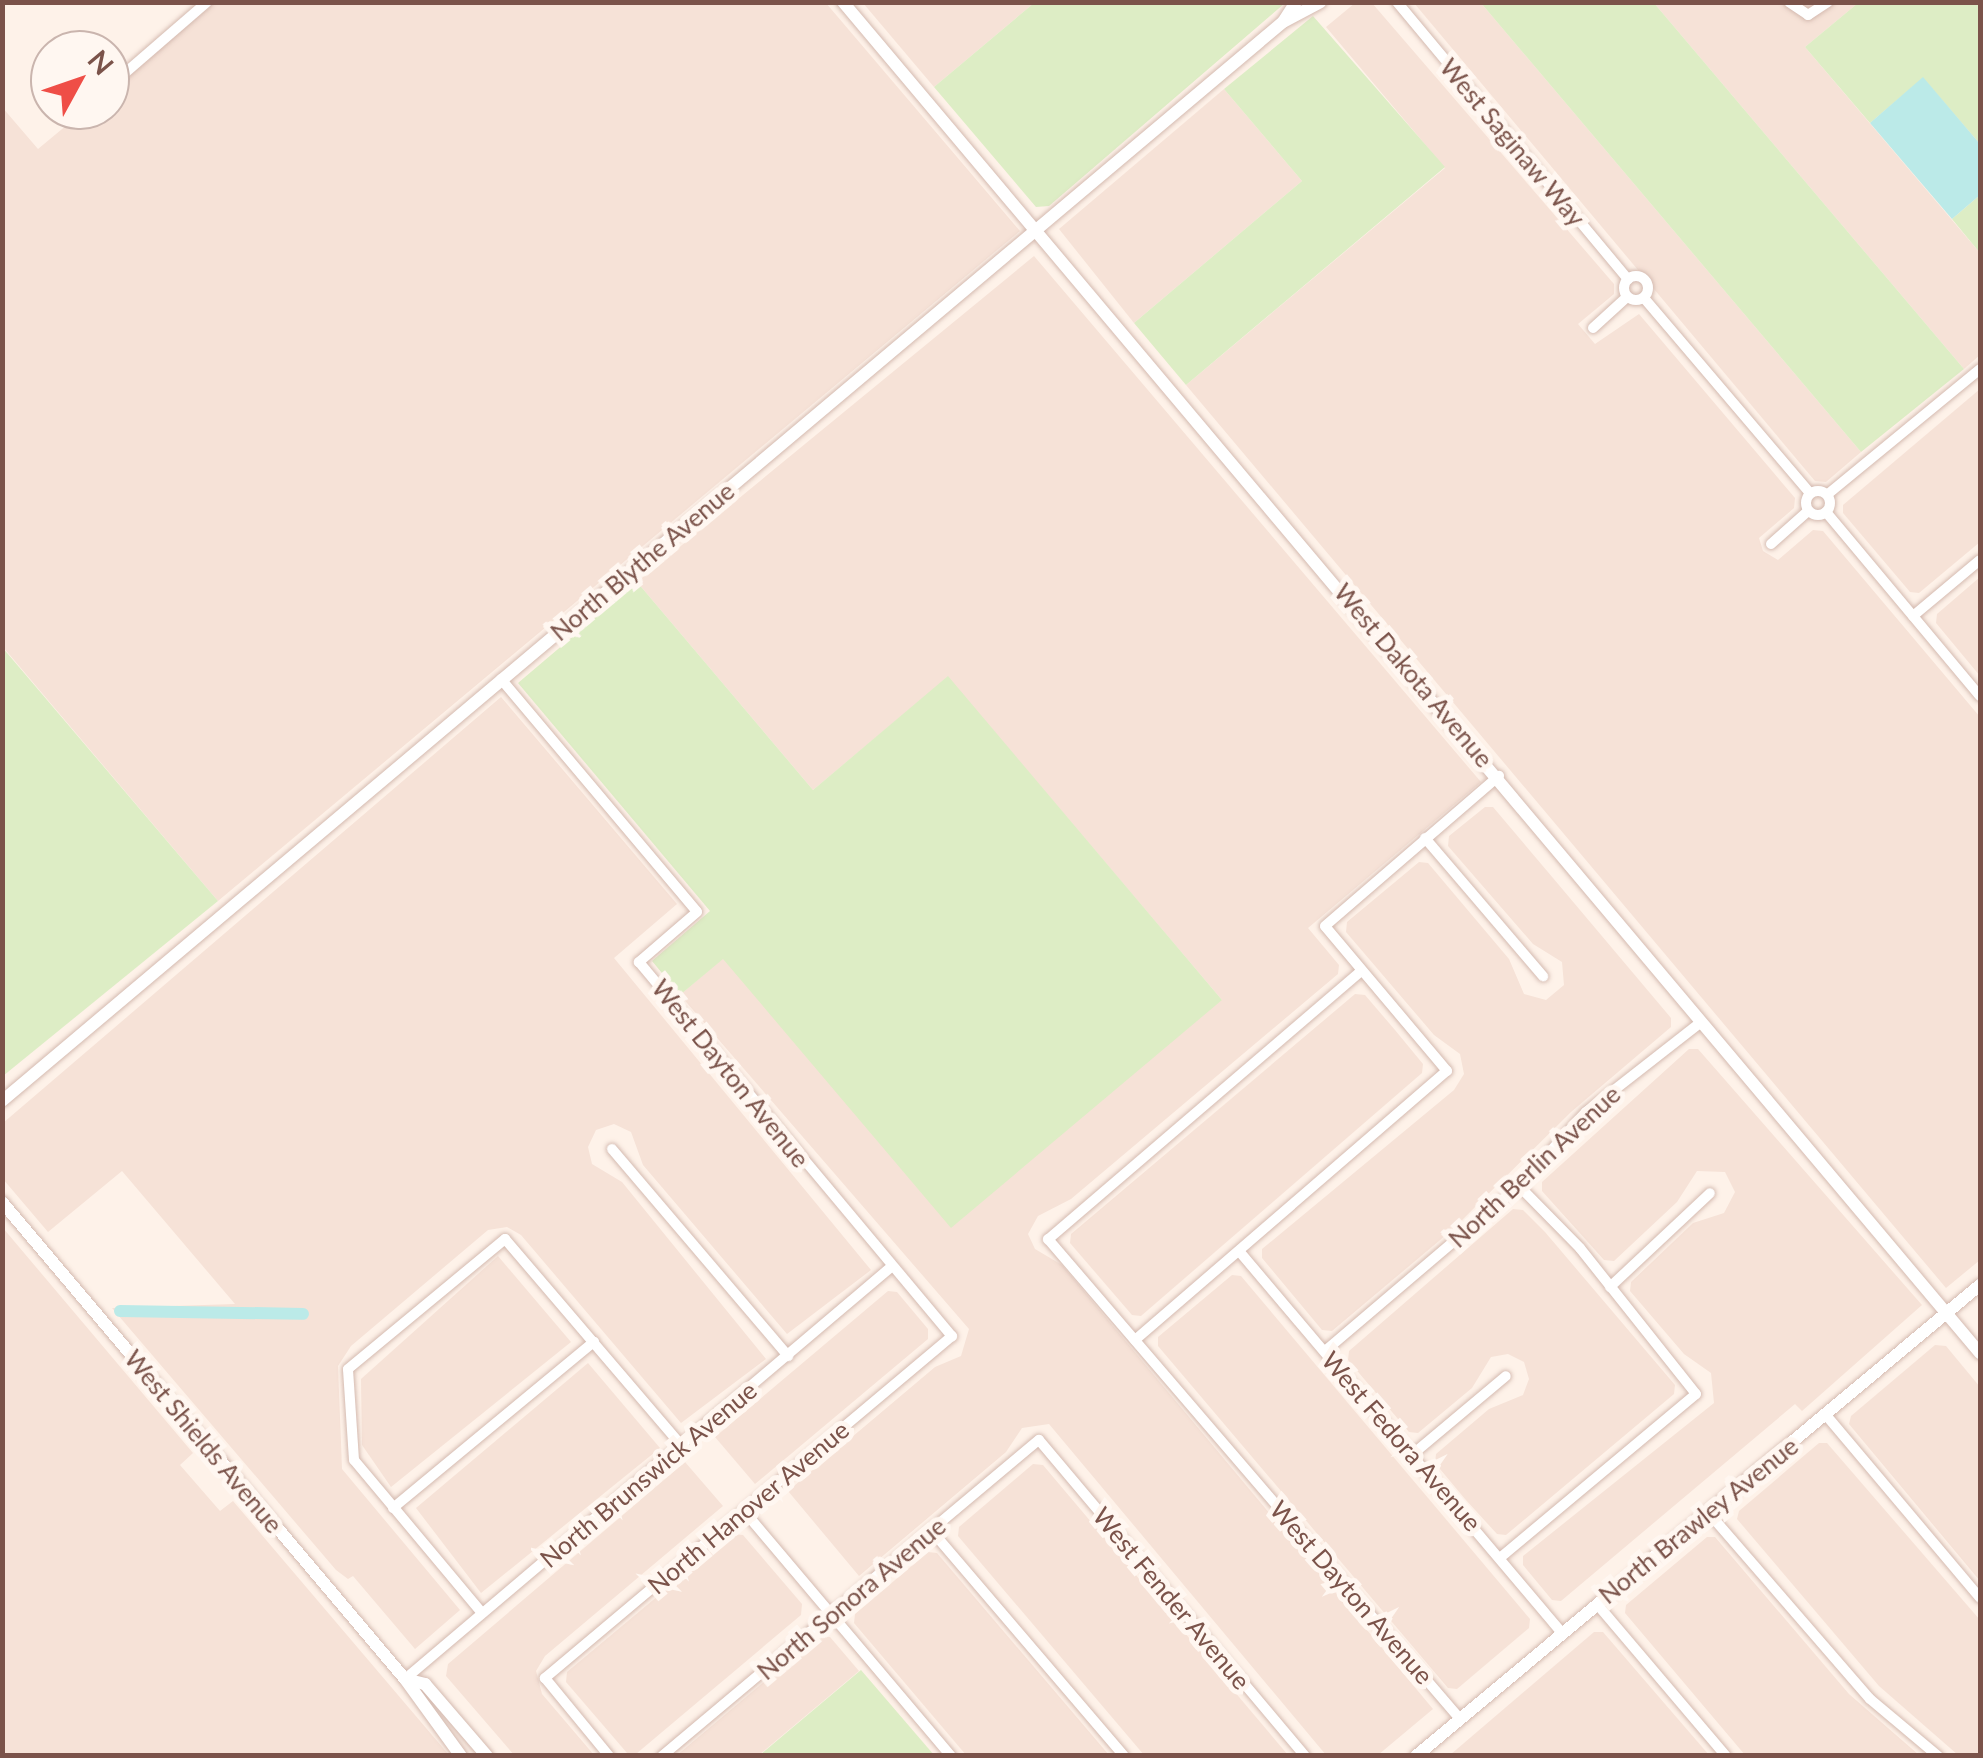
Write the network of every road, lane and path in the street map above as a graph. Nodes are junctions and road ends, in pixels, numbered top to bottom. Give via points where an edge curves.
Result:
1 (207, 2) edge
2 (843, 2) edge
3 (1296, 2) edge
4 (1320, 2) edge
5 (1386, 2) edge
6 (1789, 2) edge
7 (1828, 2) edge
8 (1398, 4) edge
9 (1283, 22) junction
10 (130, 69) edge
11 (1037, 229) junction
12 (1628, 279) junction
13 (1627, 296) junction
14 (1644, 298) junction
15 (1593, 328) dead end
16 (1980, 369) edge
17 (1810, 493) junction
18 (1828, 494) junction
19 (1808, 511) junction
20 (1826, 512) junction
21 (1772, 544) dead end
22 (1980, 560) edge
23 (1913, 616) junction
24 (502, 679) junction
25 (1980, 696) edge
26 (1499, 776) junction
27 (1425, 838) junction
28 (1360, 972) junction
29 (1544, 976) dead end
30 (1700, 1022) junction
31 (2, 1101) edge
32 (612, 1150) dead end
33 (1519, 1186) junction
34 (1710, 1193) dead end
35 (2, 1202) edge
36 (1238, 1251) junction
37 (890, 1267) junction
38 (1980, 1285) edge
39 (1610, 1287) junction
40 (1947, 1314) junction
41 (952, 1336) joint
42 (1135, 1340) junction
43 (594, 1342) junction
44 (1324, 1351) junction
45 (1980, 1352) edge
46 (788, 1356) junction
47 (1506, 1376) dead end
48 (1826, 1415) junction
49 (1040, 1440) joint
50 (682, 1446) junction
51 (1413, 1454) junction
52 (393, 1508) junction
53 (744, 1511) junction
54 (1708, 1512) junction
55 (932, 1530) junction
56 (1500, 1556) junction
57 (1980, 1598) edge
58 (1596, 1604) junction
59 (482, 1613) junction
60 (832, 1614) junction
61 (1562, 1634) junction
62 (405, 1679) junction
63 (1460, 1719) junction
64 (461, 1756) edge
65 (487, 1756) edge
66 (610, 1756) edge
67 (662, 1756) edge
68 (951, 1756) edge
69 (1124, 1756) edge
70 (1305, 1756) edge
71 (1416, 1756) edge
72 (1726, 1756) edge
73 (1938, 1756) edge

1 - 10 street
2 - 11 street, West Dakota Avenue
3 - 9 street, North Blythe Avenue
4 - 9 street, North Blythe Avenue
5 - 8 street, West Saginaw Way
6 - 7 street via 1808,15
8 - 12 street, West Saginaw Way
9 - 11 street, North Blythe Avenue
11 - 24 street, North Blythe Avenue
11 - 26 street, West Dakota Avenue
12 - 13 street
12 - 14 street, West Saginaw Way via 1646,280
13 - 14 street
13 - 15 street
14 - 17 street
16 - 18 street
17 - 18 street
17 - 19 street
18 - 20 street
19 - 20 street
19 - 21 street
20 - 23 street
22 - 23 street
23 - 25 street
24 - 31 street, North Blythe Avenue
24 - 37 street, West Dayton Avenue via 697,912 640,962
26 - 27 street
26 - 30 street, West Dakota Avenue
27 - 28 street via 1325,926
27 - 29 street
28 - 36 street via 1446,1072
28 - 42 street, West Dayton Avenue via 1048,1238
30 - 33 street, North Berlin Avenue via 1586,1112
30 - 40 street, West Dakota Avenue
32 - 46 street
33 - 39 street
33 - 44 street, North Berlin Avenue
34 - 39 street
35 - 62 street, West Shields Avenue
36 - 42 street
36 - 44 street, West Fedora Avenue
37 - 41 street, West Dayton Avenue
37 - 46 street, North Brunswick Avenue
38 - 40 street, North Brawley Avenue
39 - 56 street via 1696,1394
40 - 45 street, West Dakota Avenue
40 - 48 street, North Brawley Avenue
41 - 53 street, North Hanover Avenue
42 - 63 street, West Dayton Avenue
43 - 50 street
43 - 52 street
43 - 52 street via 505,1240 348,1370 354,1460
44 - 51 street, West Fedora Avenue
46 - 50 street, North Brunswick Avenue
47 - 51 street
48 - 54 street, North Brawley Avenue
48 - 57 street
49 - 55 street, North Sonora Avenue
49 - 70 street, West Fender Avenue
50 - 59 street, North Brunswick Avenue
51 - 56 street, West Fedora Avenue
52 - 59 street
53 - 60 street
53 - 66 street, North Hanover Avenue via 544,1678
54 - 58 street, North Brawley Avenue
54 - 73 street via 1870,1699
55 - 60 street, North Sonora Avenue
55 - 69 street
56 - 61 street, West Fedora Avenue
58 - 61 street, North Brawley Avenue
58 - 72 street
59 - 62 street, North Brunswick Avenue
60 - 67 street, North Sonora Avenue
60 - 68 street
61 - 63 street, North Brawley Avenue
62 - 64 street, West Shields Avenue
62 - 65 street, West Shields Avenue via 426,1684
63 - 71 street, North Brawley Avenue

